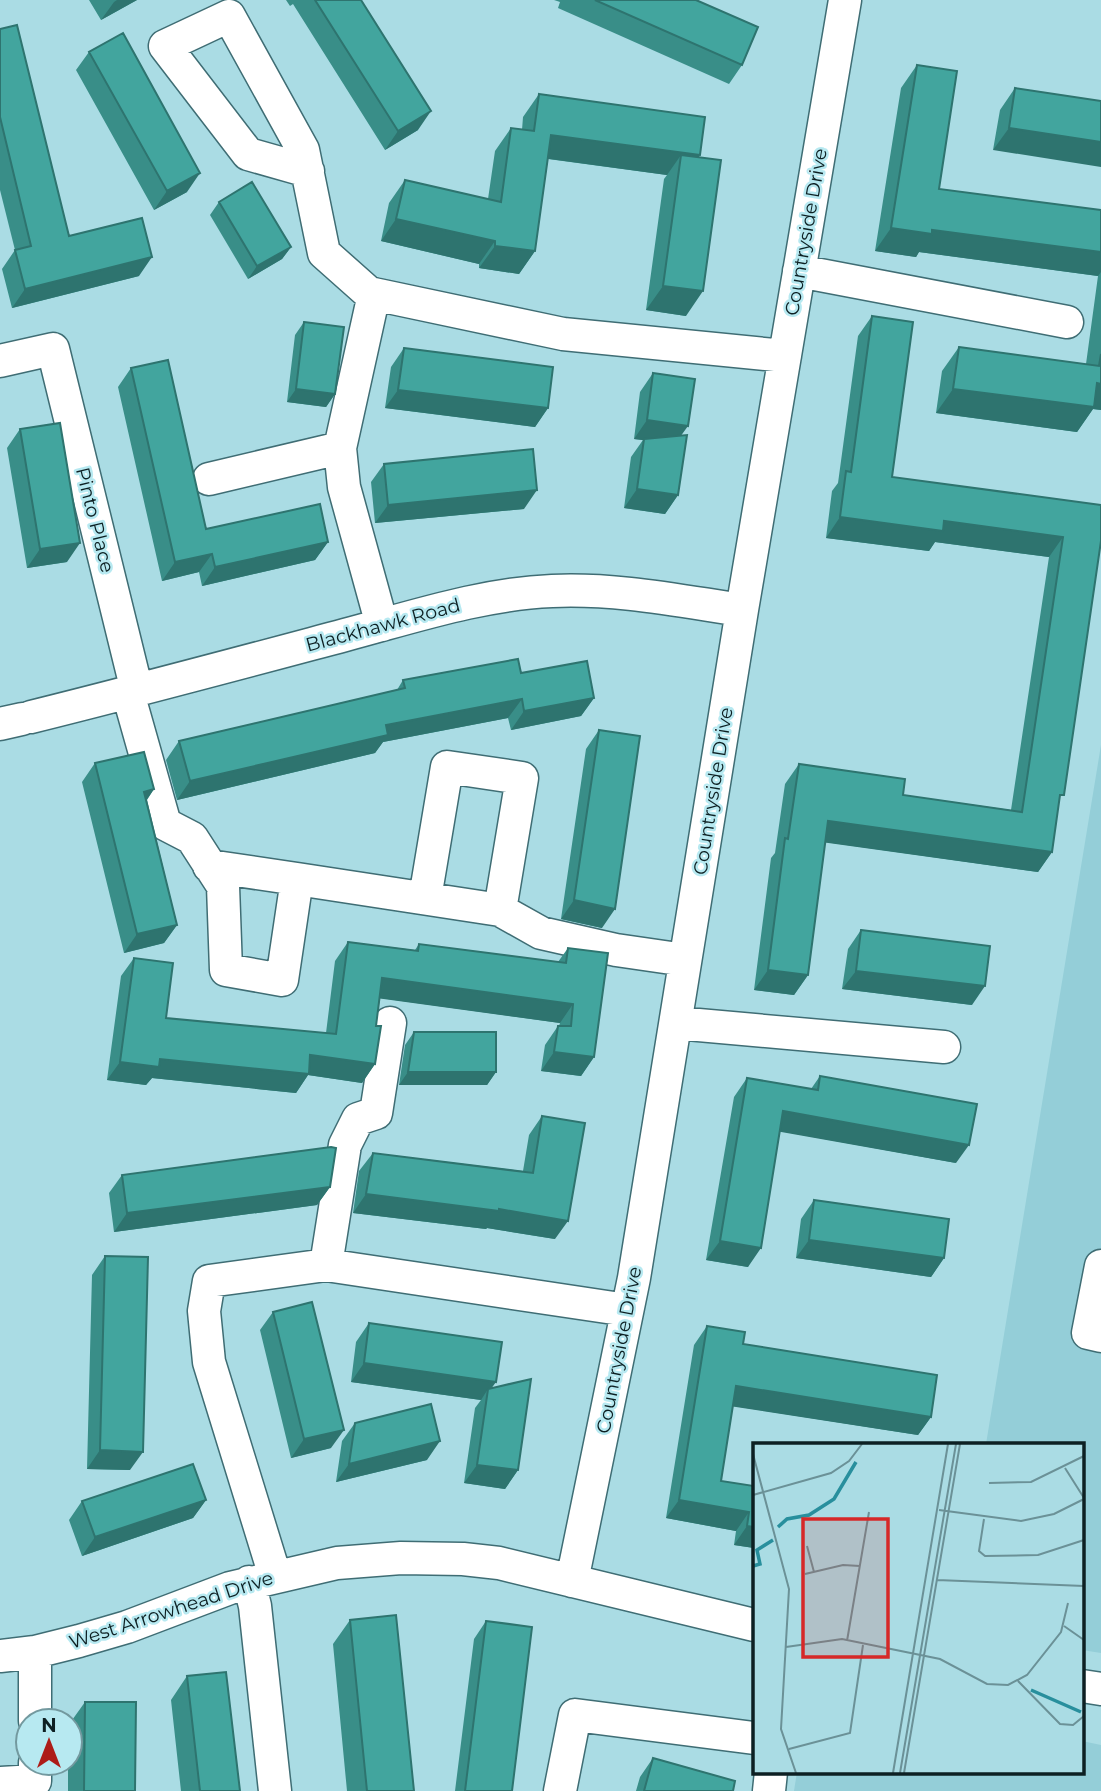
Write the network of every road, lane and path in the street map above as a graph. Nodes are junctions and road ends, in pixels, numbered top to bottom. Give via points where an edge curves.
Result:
1 (845, 0) edge
2 (308, 171) junction
3 (799, 271) junction
4 (374, 294) junction
5 (1067, 322) dead end
6 (785, 356) junction
7 (0, 361) edge
8 (340, 448) junction
9 (209, 479) dead end
10 (742, 610) junction
11 (382, 625) junction
12 (132, 692) junction
13 (18, 720) edge
14 (209, 866) junction
15 (297, 879) junction
16 (425, 898) junction
17 (500, 910) junction
18 (685, 961) junction
19 (390, 1023) dead end
20 (676, 1023) junction
21 (944, 1047) dead end
22 (326, 1265) junction
23 (1101, 1266) edge
24 (627, 1310) junction
25 (1101, 1336) edge
26 (262, 1579) junction
27 (572, 1581) junction
28 (753, 1625) edge
29 (35, 1652) junction
30 (0, 1656) edge
31 (35, 1707) edge
32 (753, 1738) edge
33 (35, 1777) edge
34 (0, 1783) edge
35 (275, 1791) edge
36 (560, 1791) edge

1 - 3 street, Countryside Drive
2 - 2 street via 303,150 229,16 165,46 248,154
2 - 4 street via 324,253
3 - 5 street
3 - 6 street, Countryside Drive
4 - 6 street via 563,334
4 - 8 street
6 - 10 street, Countryside Drive
7 - 12 street, Pinto Place via 53,349
8 - 9 street
8 - 11 street via 344,487
10 - 11 street, Blackhawk Road via 642,595 553,591 462,604
10 - 18 street, Countryside Drive
11 - 12 street, Blackhawk Road
12 - 13 street, Blackhawk Road
12 - 14 street, Pinto Place via 165,824 192,838
14 - 15 street
14 - 15 street, Pinto Place via 223,886 226,970 282,980
15 - 16 street
16 - 17 street
16 - 17 street via 447,767 523,778
17 - 18 street via 541,933
18 - 20 street, Countryside Drive
19 - 22 street via 376,1113 358,1119 345,1145
20 - 21 street
20 - 24 street, Countryside Drive
22 - 24 street
22 - 26 street via 209,1281 204,1311 209,1362
23 - 25 street via 1088,1333
24 - 27 street, Countryside Drive
26 - 27 street, West Arrowhead Drive via 337,1563 401,1558 499,1563
26 - 29 street, West Arrowhead Drive via 127,1627
26 - 35 street via 256,1606
27 - 28 street, West Arrowhead Drive
29 - 30 street, West Arrowhead Drive
29 - 31 street
32 - 36 street via 575,1715
33 - 34 street via 35,1781

